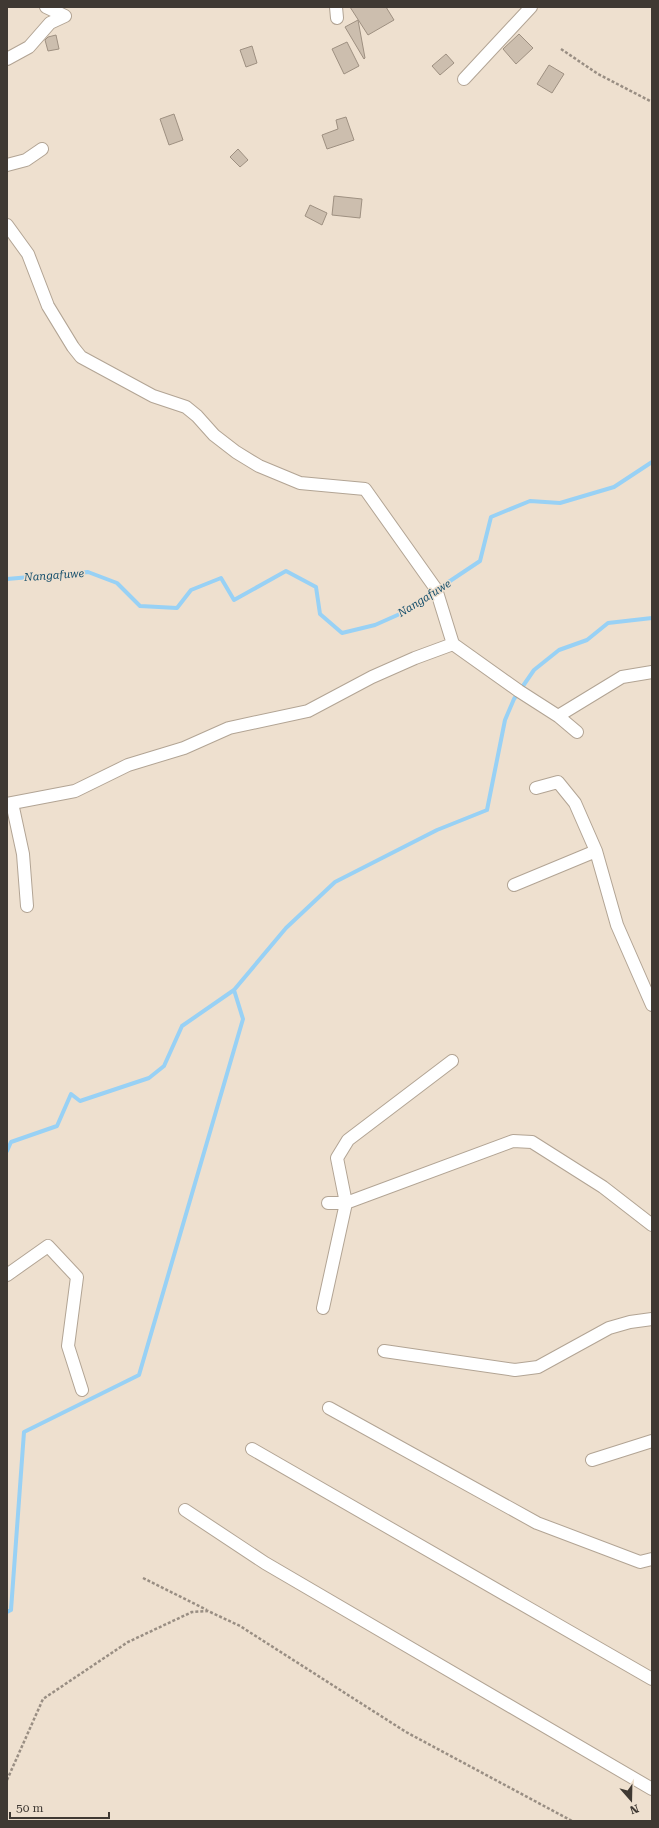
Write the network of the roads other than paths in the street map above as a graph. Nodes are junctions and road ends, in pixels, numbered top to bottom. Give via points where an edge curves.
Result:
1 (46, 7) edge
2 (531, 7) edge
3 (7, 59) edge
4 (464, 79) dead end
5 (42, 149) dead end
6 (7, 165) edge
7 (7, 225) edge
8 (453, 644) junction
9 (652, 672) edge
10 (558, 716) junction
11 (576, 732) dead end
12 (536, 788) dead end
13 (10, 804) edge
14 (596, 851) junction
15 (514, 885) dead end
16 (27, 906) dead end
17 (652, 1004) edge
18 (452, 1061) dead end
19 (328, 1203) dead end
20 (346, 1203) junction
21 (652, 1225) edge
22 (7, 1275) edge
23 (323, 1308) dead end
24 (652, 1319) edge
25 (384, 1351) dead end
26 (82, 1390) dead end
27 (329, 1408) dead end
28 (652, 1441) edge
29 (252, 1449) dead end
30 (592, 1460) dead end
31 (185, 1510) dead end
32 (652, 1559) edge
33 (652, 1679) edge
34 (652, 1789) edge

1 - 3 street via 65,16 50,23 29,48
2 - 4 street
5 - 6 street via 26,160
7 - 8 street via 28,254 48,306 73,348 82,357 153,396 186,407 214,436 259,466 300,483 365,489 436,589
8 - 10 street
8 - 13 street via 372,677 308,711 229,728 184,748 128,765 75,791
9 - 10 street via 622,677
10 - 11 street
12 - 14 street via 558,782 575,803
13 - 16 street via 22,854
14 - 15 street
14 - 17 street via 617,925
18 - 20 street via 348,1140 337,1158
19 - 20 street
20 - 21 street via 513,1141 532,1142 603,1187
20 - 23 street
22 - 26 street via 48,1246 77,1277 68,1346
24 - 25 street via 609,1328 538,1367 515,1370
27 - 32 street via 537,1523 640,1562
28 - 30 street
29 - 33 street
31 - 34 street via 266,1563

